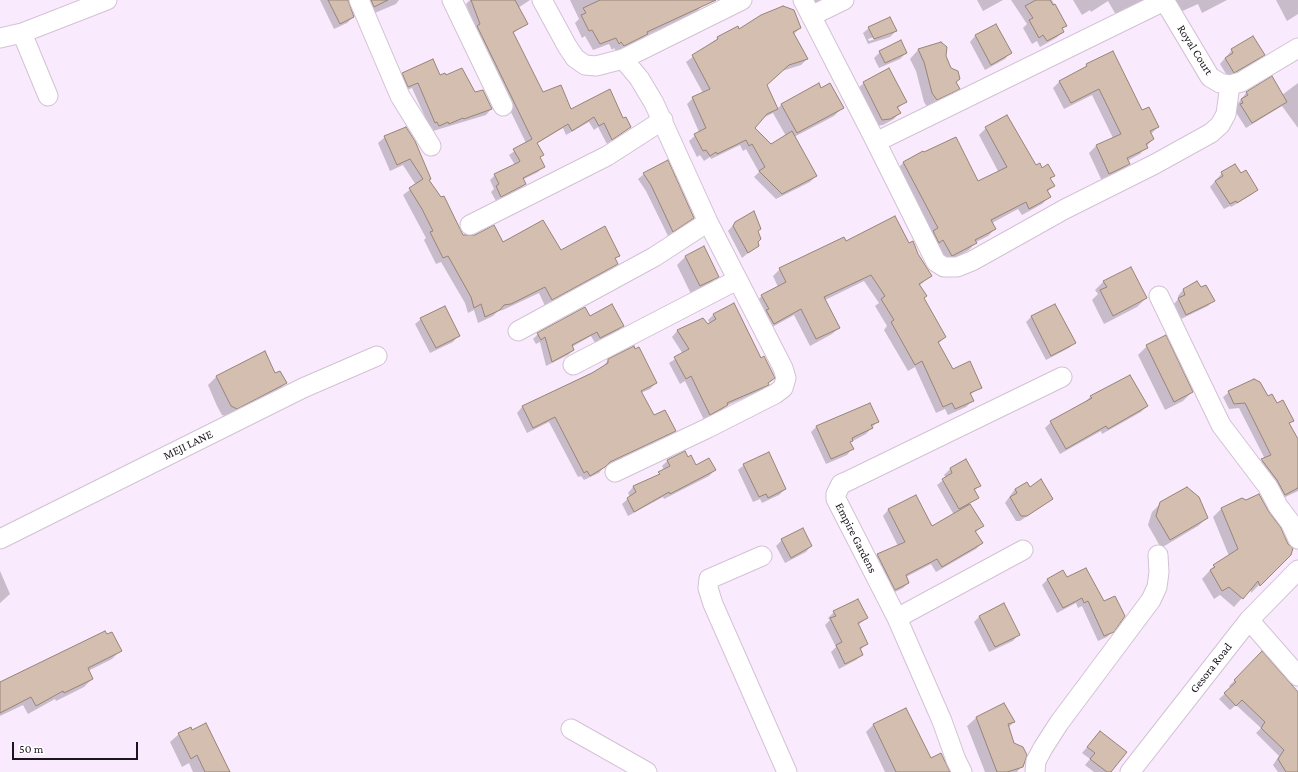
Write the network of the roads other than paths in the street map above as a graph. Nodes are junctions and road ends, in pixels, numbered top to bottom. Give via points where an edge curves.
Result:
1 (107, 0) edge
2 (359, 0) edge
3 (452, 0) edge
4 (542, 0) edge
5 (742, 0) edge
6 (844, 0) edge
7 (1164, 0) edge
8 (807, 8) edge
9 (22, 33) junction
10 (0, 38) edge
11 (1298, 48) edge
12 (623, 60) junction
13 (1230, 85) junction
14 (48, 96) dead end
15 (503, 106) dead end
16 (663, 120) junction
17 (876, 142) junction
18 (431, 146) dead end
19 (708, 222) junction
20 (470, 225) dead end
21 (737, 280) junction
22 (1159, 296) dead end
23 (518, 331) dead end
24 (377, 356) dead end
25 (573, 365) dead end
26 (1062, 377) dead end
27 (615, 472) dead end
28 (0, 539) edge
29 (1298, 539) edge
30 (1023, 550) dead end
31 (1158, 555) dead end
32 (762, 556) dead end
33 (1298, 570) edge
34 (897, 618) junction
35 (1249, 620) junction
36 (1298, 676) edge
37 (571, 729) dead end
38 (647, 772) edge
39 (787, 772) edge
40 (962, 772) edge
41 (1034, 772) edge
42 (1130, 772) edge

1 - 9 street
2 - 18 street via 400,96
3 - 15 street
4 - 12 street via 575,58 585,65 596,66
5 - 12 street
6 - 8 street
7 - 13 street, Royal Court via 1210,77
7 - 17 street
8 - 17 street
9 - 10 street
9 - 14 street
11 - 13 street via 1241,82
12 - 16 street via 639,78
13 - 17 street via 1226,114 1212,133 957,267 944,267 936,262
16 - 19 street
16 - 20 street via 607,156
19 - 21 street
19 - 23 street via 654,257
21 - 25 street
21 - 27 street via 783,368 786,378 783,388 708,428
22 - 29 street via 1221,425 1268,487
24 - 28 street, MEJI LANE via 303,388
26 - 34 street, Empire Gardens via 897,456 841,484 837,489 836,499
30 - 34 street
31 - 41 street via 1157,587 1151,600 1051,736 1036,761
32 - 39 street via 709,579 708,588
33 - 35 street, Gesora Road
34 - 40 street, Empire Gardens
35 - 36 street
35 - 42 street, Gesora Road
37 - 38 street

